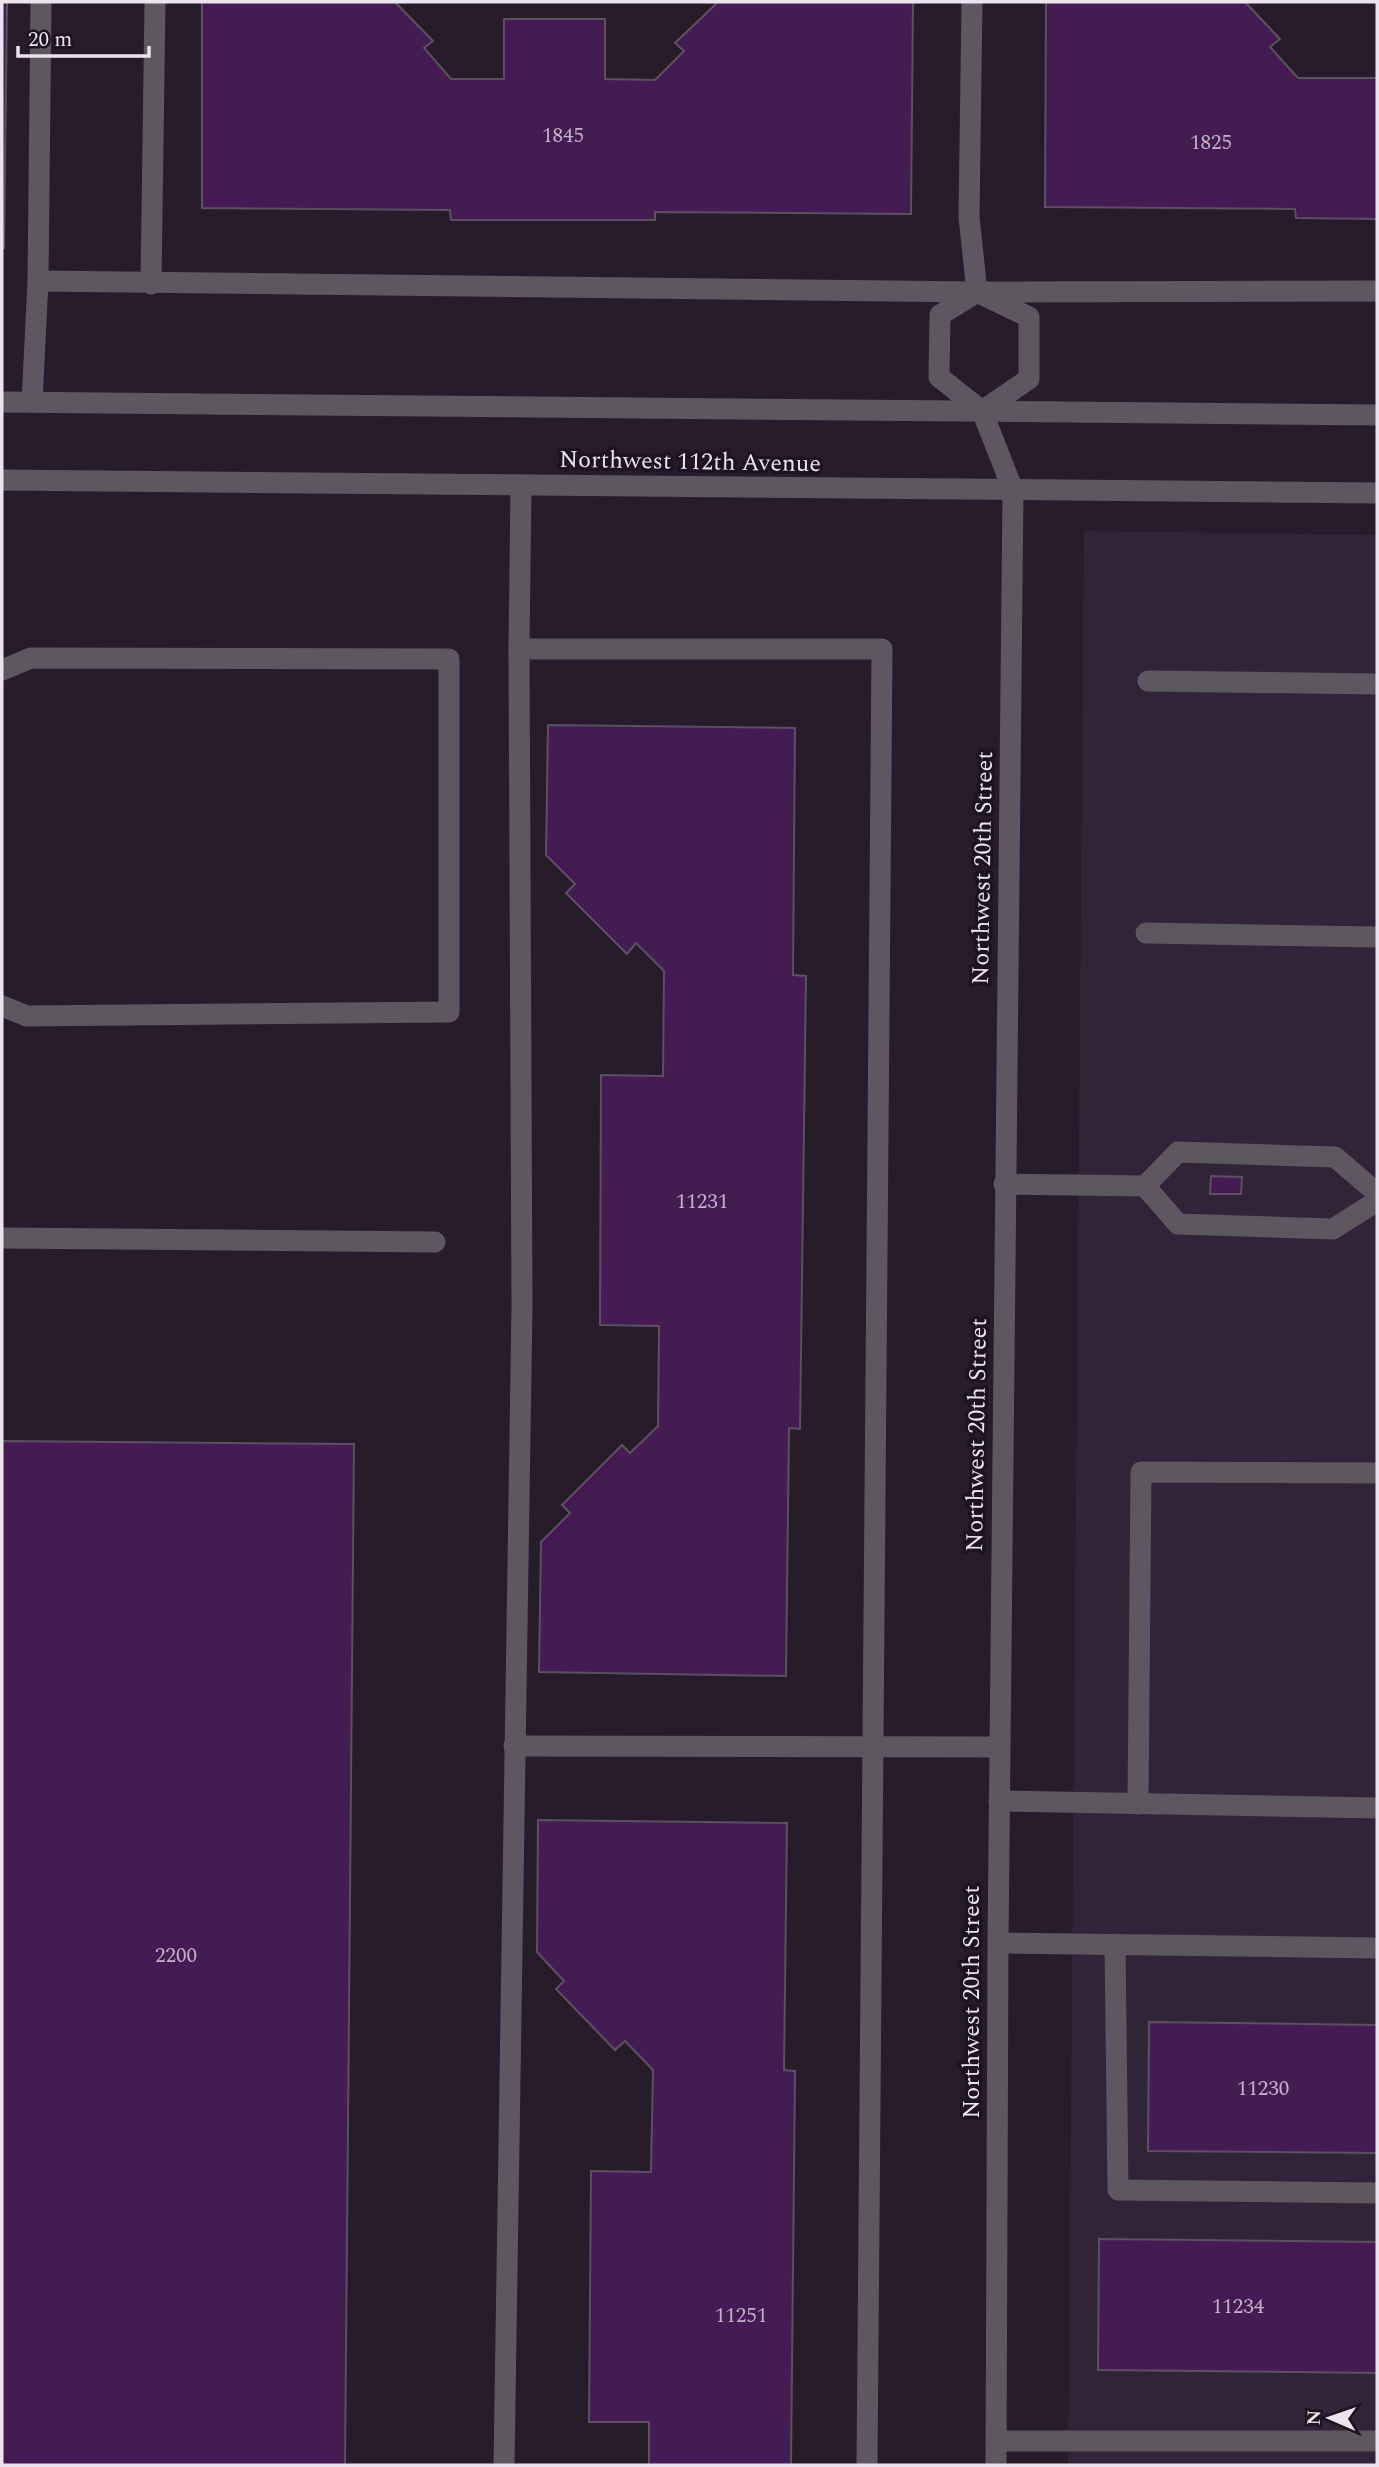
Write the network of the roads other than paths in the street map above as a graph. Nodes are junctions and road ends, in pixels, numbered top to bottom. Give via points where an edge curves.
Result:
1 (41, 2) edge
2 (155, 2) edge
3 (972, 2) edge
4 (38, 281) junction
5 (151, 284) junction
6 (1377, 291) edge
7 (977, 292) junction
8 (2, 402) edge
9 (32, 402) junction
10 (982, 411) junction
11 (1377, 415) edge
12 (2, 480) edge
13 (521, 485) junction
14 (1013, 490) junction
15 (1377, 494) edge
16 (519, 649) junction
17 (2, 670) edge
18 (1148, 681) dead end
19 (1377, 684) edge
20 (1146, 933) dead end
21 (1377, 937) edge
22 (2, 1006) edge
23 (1004, 1184) junction
24 (1145, 1186) junction
25 (1377, 1193) edge
26 (1377, 1200) edge
27 (2, 1238) edge
28 (435, 1242) dead end
29 (1377, 1473) edge
30 (514, 1746) junction
31 (999, 1747) junction
32 (873, 1748) junction
33 (999, 1801) junction
34 (1138, 1804) junction
35 (1377, 1808) edge
36 (998, 1943) junction
37 (1115, 1944) junction
38 (1377, 1948) edge
39 (1377, 2193) edge
40 (996, 2441) junction
41 (1377, 2441) edge
42 (504, 2465) edge
43 (867, 2465) edge
44 (996, 2465) edge

1 - 4 street
2 - 5 street
3 - 7 street via 969,216
4 - 5 street
4 - 9 street
5 - 7 street
6 - 7 street
7 - 10 street via 940,315 939,377
7 - 10 street via 1030,317 1029,379
8 - 9 street
9 - 10 street
10 - 11 street
10 - 14 street, Northwest 20th Street
12 - 13 street, Northwest 112th Avenue
13 - 14 street, Northwest 112th Avenue
13 - 16 street
14 - 15 street, Northwest 112th Avenue
14 - 23 street, Northwest 20th Street
16 - 30 street via 522,1306
16 - 32 street via 882,649
17 - 22 street via 31,658 449,659 449,1012 27,1016
18 - 19 street
20 - 21 street
23 - 24 street
23 - 31 street, Northwest 20th Street
24 - 25 street via 1178,1152 1335,1157
24 - 26 street via 1178,1224 1333,1229
27 - 28 street
29 - 34 street via 1141,1472
30 - 32 street
30 - 42 street
31 - 32 street
31 - 33 street, Northwest 20th Street
32 - 43 street
33 - 34 street
33 - 36 street, Northwest 20th Street
34 - 35 street
36 - 37 street
36 - 40 street, Northwest 20th Street
37 - 38 street
37 - 39 street via 1118,2189
40 - 41 street
40 - 44 street, Northwest 20th Street

